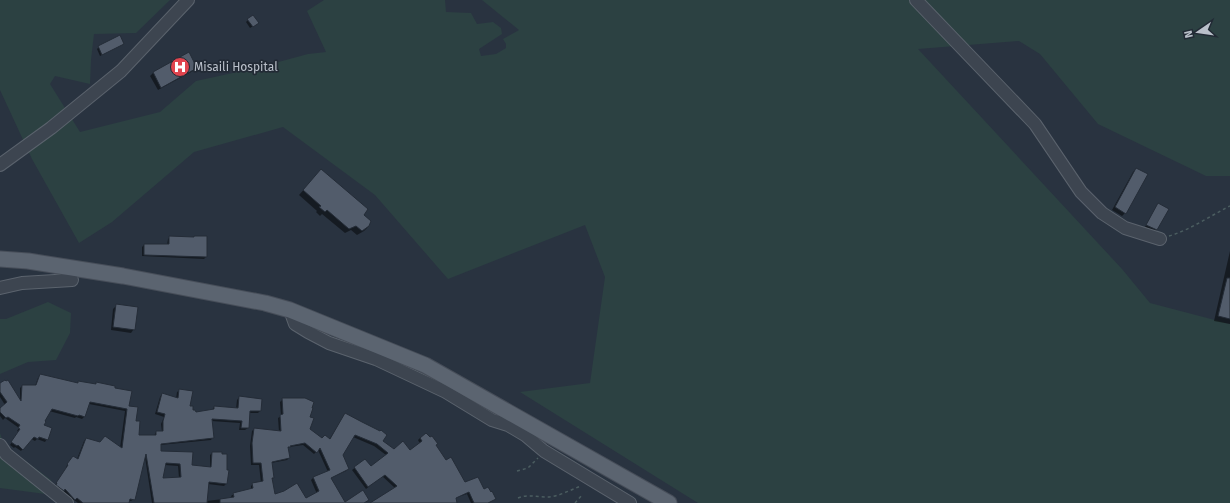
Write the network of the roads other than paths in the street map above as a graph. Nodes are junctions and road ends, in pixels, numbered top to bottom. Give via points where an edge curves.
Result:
1 (188, 0) edge
2 (916, 0) edge
3 (0, 165) edge
4 (1160, 239) road end
5 (0, 260) edge
6 (72, 280) dead end
7 (0, 288) edge
8 (290, 310) junction
9 (0, 445) edge
10 (68, 503) edge
11 (630, 503) edge
12 (669, 503) edge

1 - 3 street via 121,71 51,128
2 - 4 street via 1035,124 1081,192 1102,213 1125,228
5 - 8 main road via 28,261 123,276
6 - 7 street via 22,283
8 - 11 street via 295,324 308,332 329,343 376,359 446,392 492,420 508,425 545,452
8 - 12 main road via 425,365
9 - 10 street via 6,454

